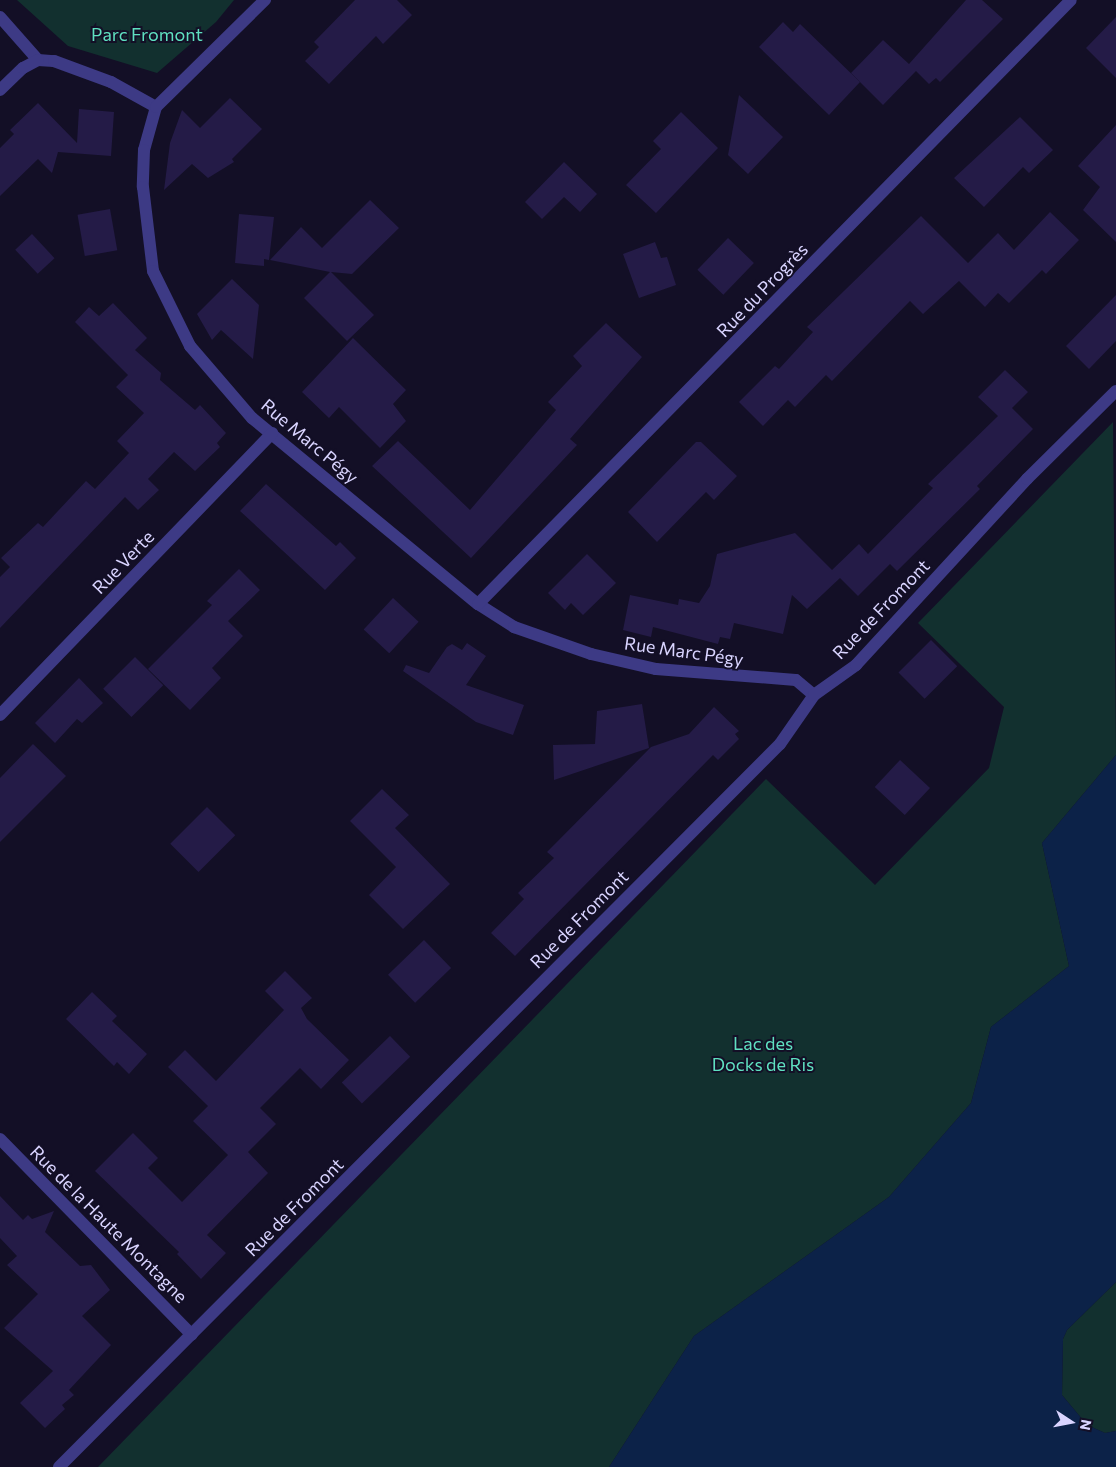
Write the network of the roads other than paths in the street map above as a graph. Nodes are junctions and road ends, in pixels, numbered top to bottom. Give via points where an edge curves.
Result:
1 (265, 0) edge
2 (1071, 0) edge
3 (0, 17) edge
4 (38, 60) junction
5 (0, 90) edge
6 (156, 107) junction
7 (1116, 391) edge
8 (272, 433) junction
9 (478, 604) junction
10 (814, 695) junction
11 (0, 715) edge
12 (0, 1140) edge
13 (192, 1335) junction
14 (59, 1467) edge

1 - 6 street
2 - 9 street, Rue du Progrès
3 - 4 street
4 - 5 street via 23,68
4 - 6 street via 54,61 111,82
6 - 8 street, Rue Marc Pégy via 144,150 143,187 152,271 190,346 252,418
7 - 10 street, Rue de Fromont via 1026,479 856,666
8 - 9 street, Rue Marc Pégy
8 - 11 street, Rue Verte
9 - 10 street, Rue Marc Pégy via 514,627 591,654 656,669 796,680
10 - 13 street, Rue de Fromont via 780,744
12 - 13 street, Rue de la Haute Montagne
13 - 14 street, Rue de Fromont

